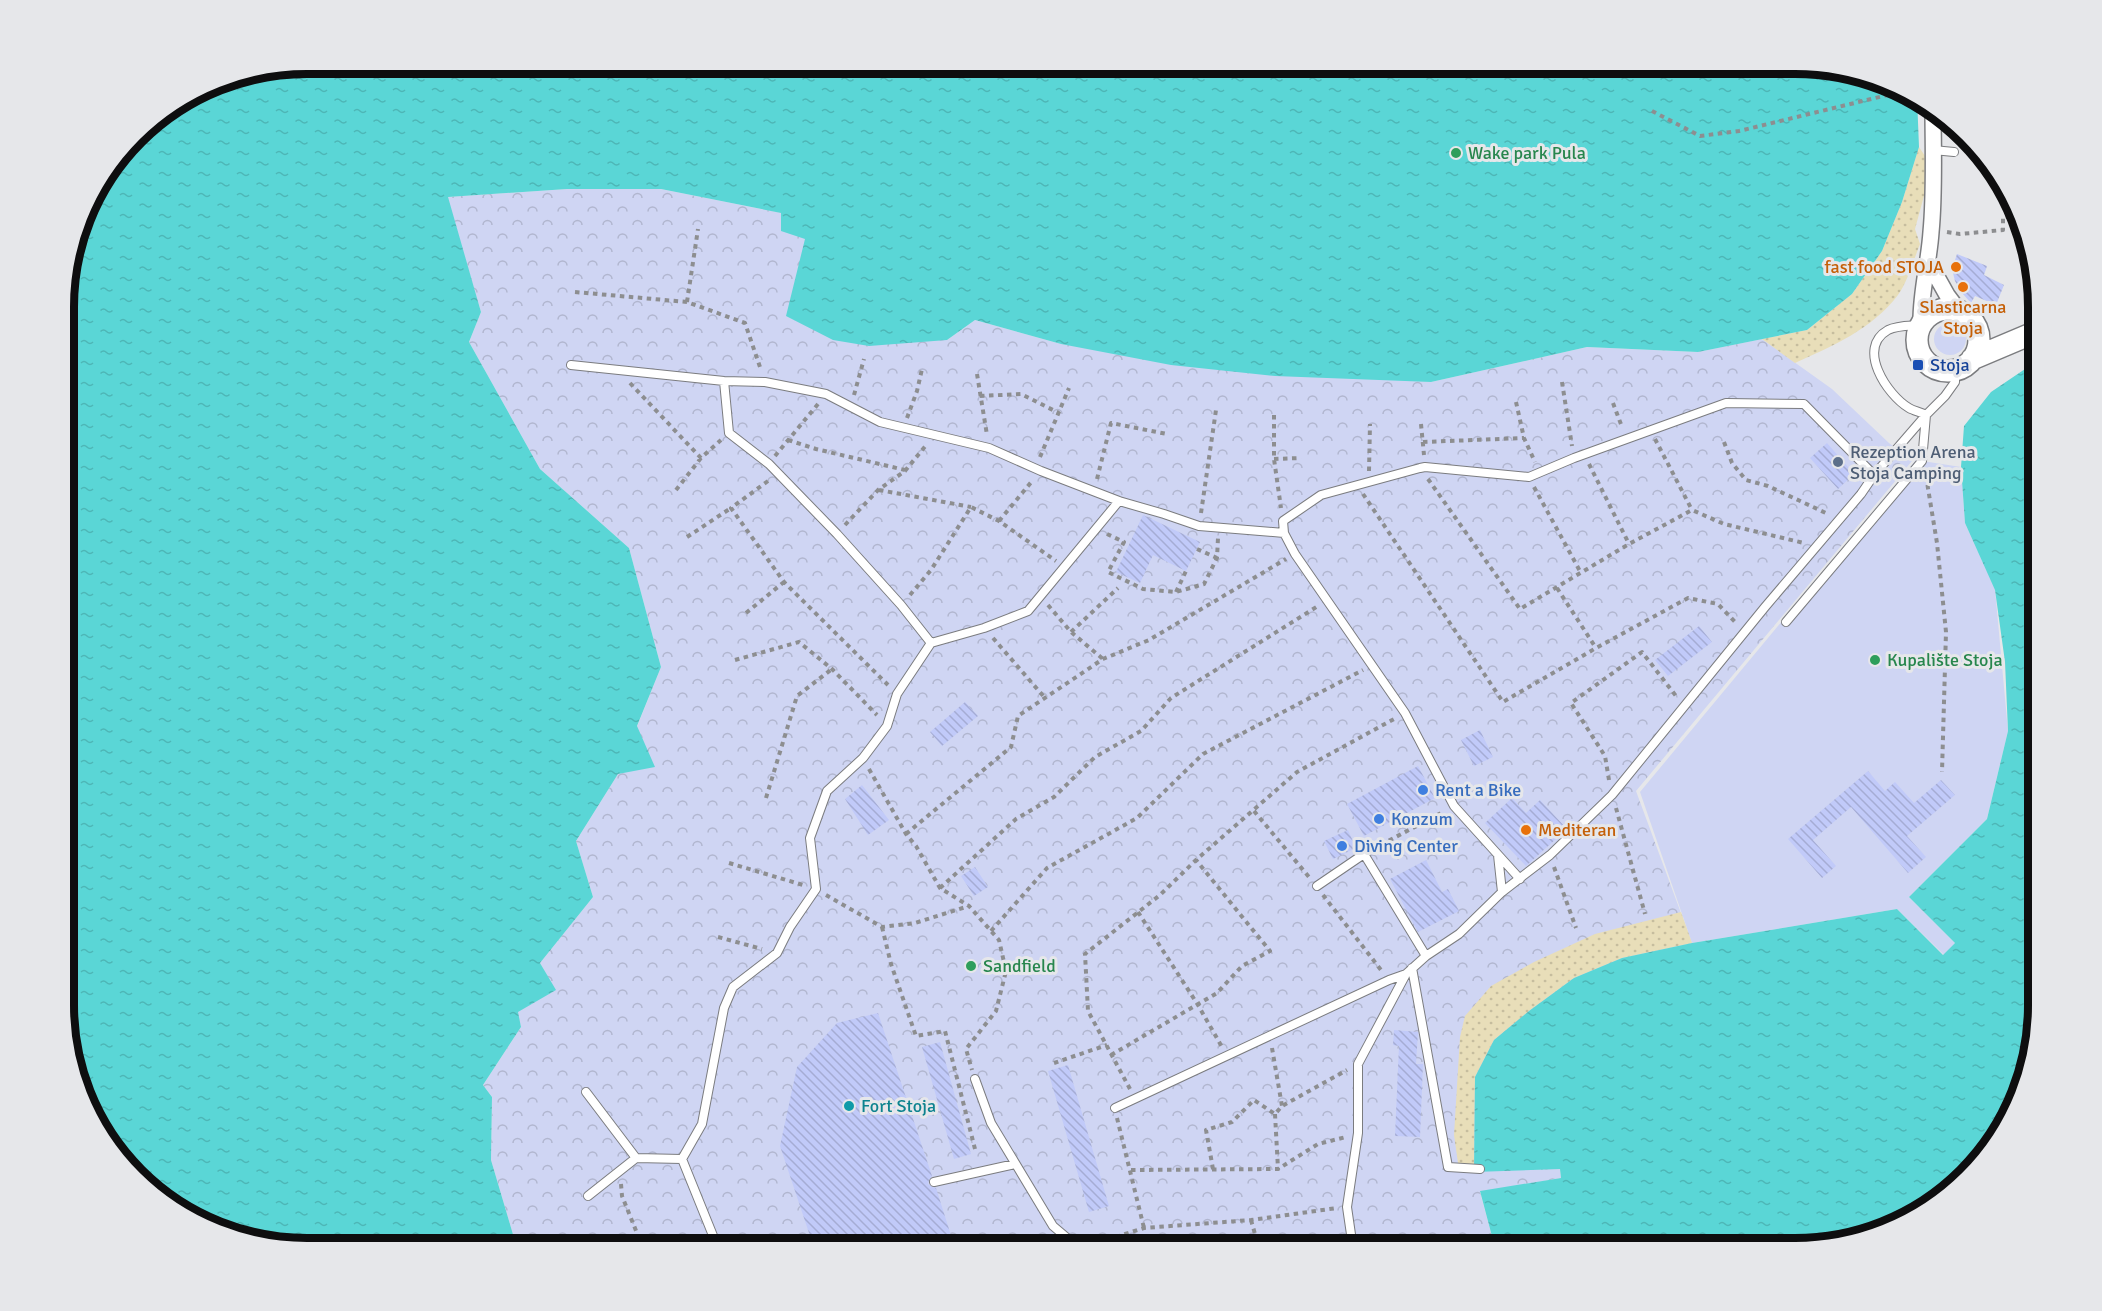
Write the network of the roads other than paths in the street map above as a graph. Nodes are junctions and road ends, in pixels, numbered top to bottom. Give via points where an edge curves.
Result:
1 (1933, 119) edge
2 (1933, 150) junction
3 (1954, 152) dead end
4 (1928, 261) junction
5 (1959, 311) junction
6 (1921, 325) junction
7 (1975, 327) junction
8 (2028, 332) edge
9 (2028, 336) edge
10 (1964, 364) junction
11 (570, 365) dead end
12 (724, 381) junction
13 (1926, 414) junction
14 (1874, 475) junction
15 (1119, 501) junction
16 (1284, 533) junction
17 (1786, 622) dead end
18 (931, 643) junction
19 (1498, 855) junction
20 (1520, 879) junction
21 (1317, 886) dead end
22 (1502, 892) junction
23 (1426, 956) junction
24 (1409, 971) junction
25 (975, 1079) road end
26 (586, 1092) dead end
27 (1115, 1108) road end
28 (636, 1158) junction
29 (682, 1159) junction
30 (1015, 1164) junction
31 (1480, 1169) dead end
32 (934, 1182) dead end
33 (588, 1196) dead end
34 (714, 1238) edge
35 (1067, 1238) edge
36 (1352, 1238) edge

1 - 2 street
2 - 3 lane
2 - 4 street
4 - 5 street
4 - 6 street via 1920,303
5 - 6 main road via 1933,313
5 - 7 main road
6 - 10 main road via 1917,345 1927,363 1945,371
6 - 13 lane via 1897,326 1887,331 1874,352 1886,385 1909,408
7 - 8 main road via 2001,333
7 - 10 main road via 1978,341
9 - 10 main road
10 - 13 lane via 1945,396
11 - 12 lane
12 - 15 lane via 765,381 826,394 880,422 989,448
12 - 18 lane via 729,433 769,464 837,534
13 - 14 lane
13 - 17 lane via 1922,460
14 - 16 lane via 1804,404 1726,403 1529,477 1423,468 1356,484 1321,495 1282,521
14 - 20 lane via 1612,795
15 - 16 lane via 1199,526
15 - 18 lane via 1028,611
16 - 19 lane via 1326,601 1405,713 1454,806
18 - 29 lane via 897,694 887,726 863,758 827,791 810,838 816,889 777,953 733,987 724,1008 702,1124
19 - 20 lane
19 - 22 lane
20 - 22 lane
21 - 23 lane via 1364,854
22 - 23 lane via 1459,934
23 - 24 lane
24 - 27 lane
24 - 31 lane via 1448,1167
24 - 36 lane via 1358,1064 1358,1133 1347,1207
25 - 30 lane via 991,1123
26 - 28 lane
28 - 29 lane
28 - 33 lane
29 - 34 lane
30 - 32 lane
30 - 35 lane via 1053,1226

